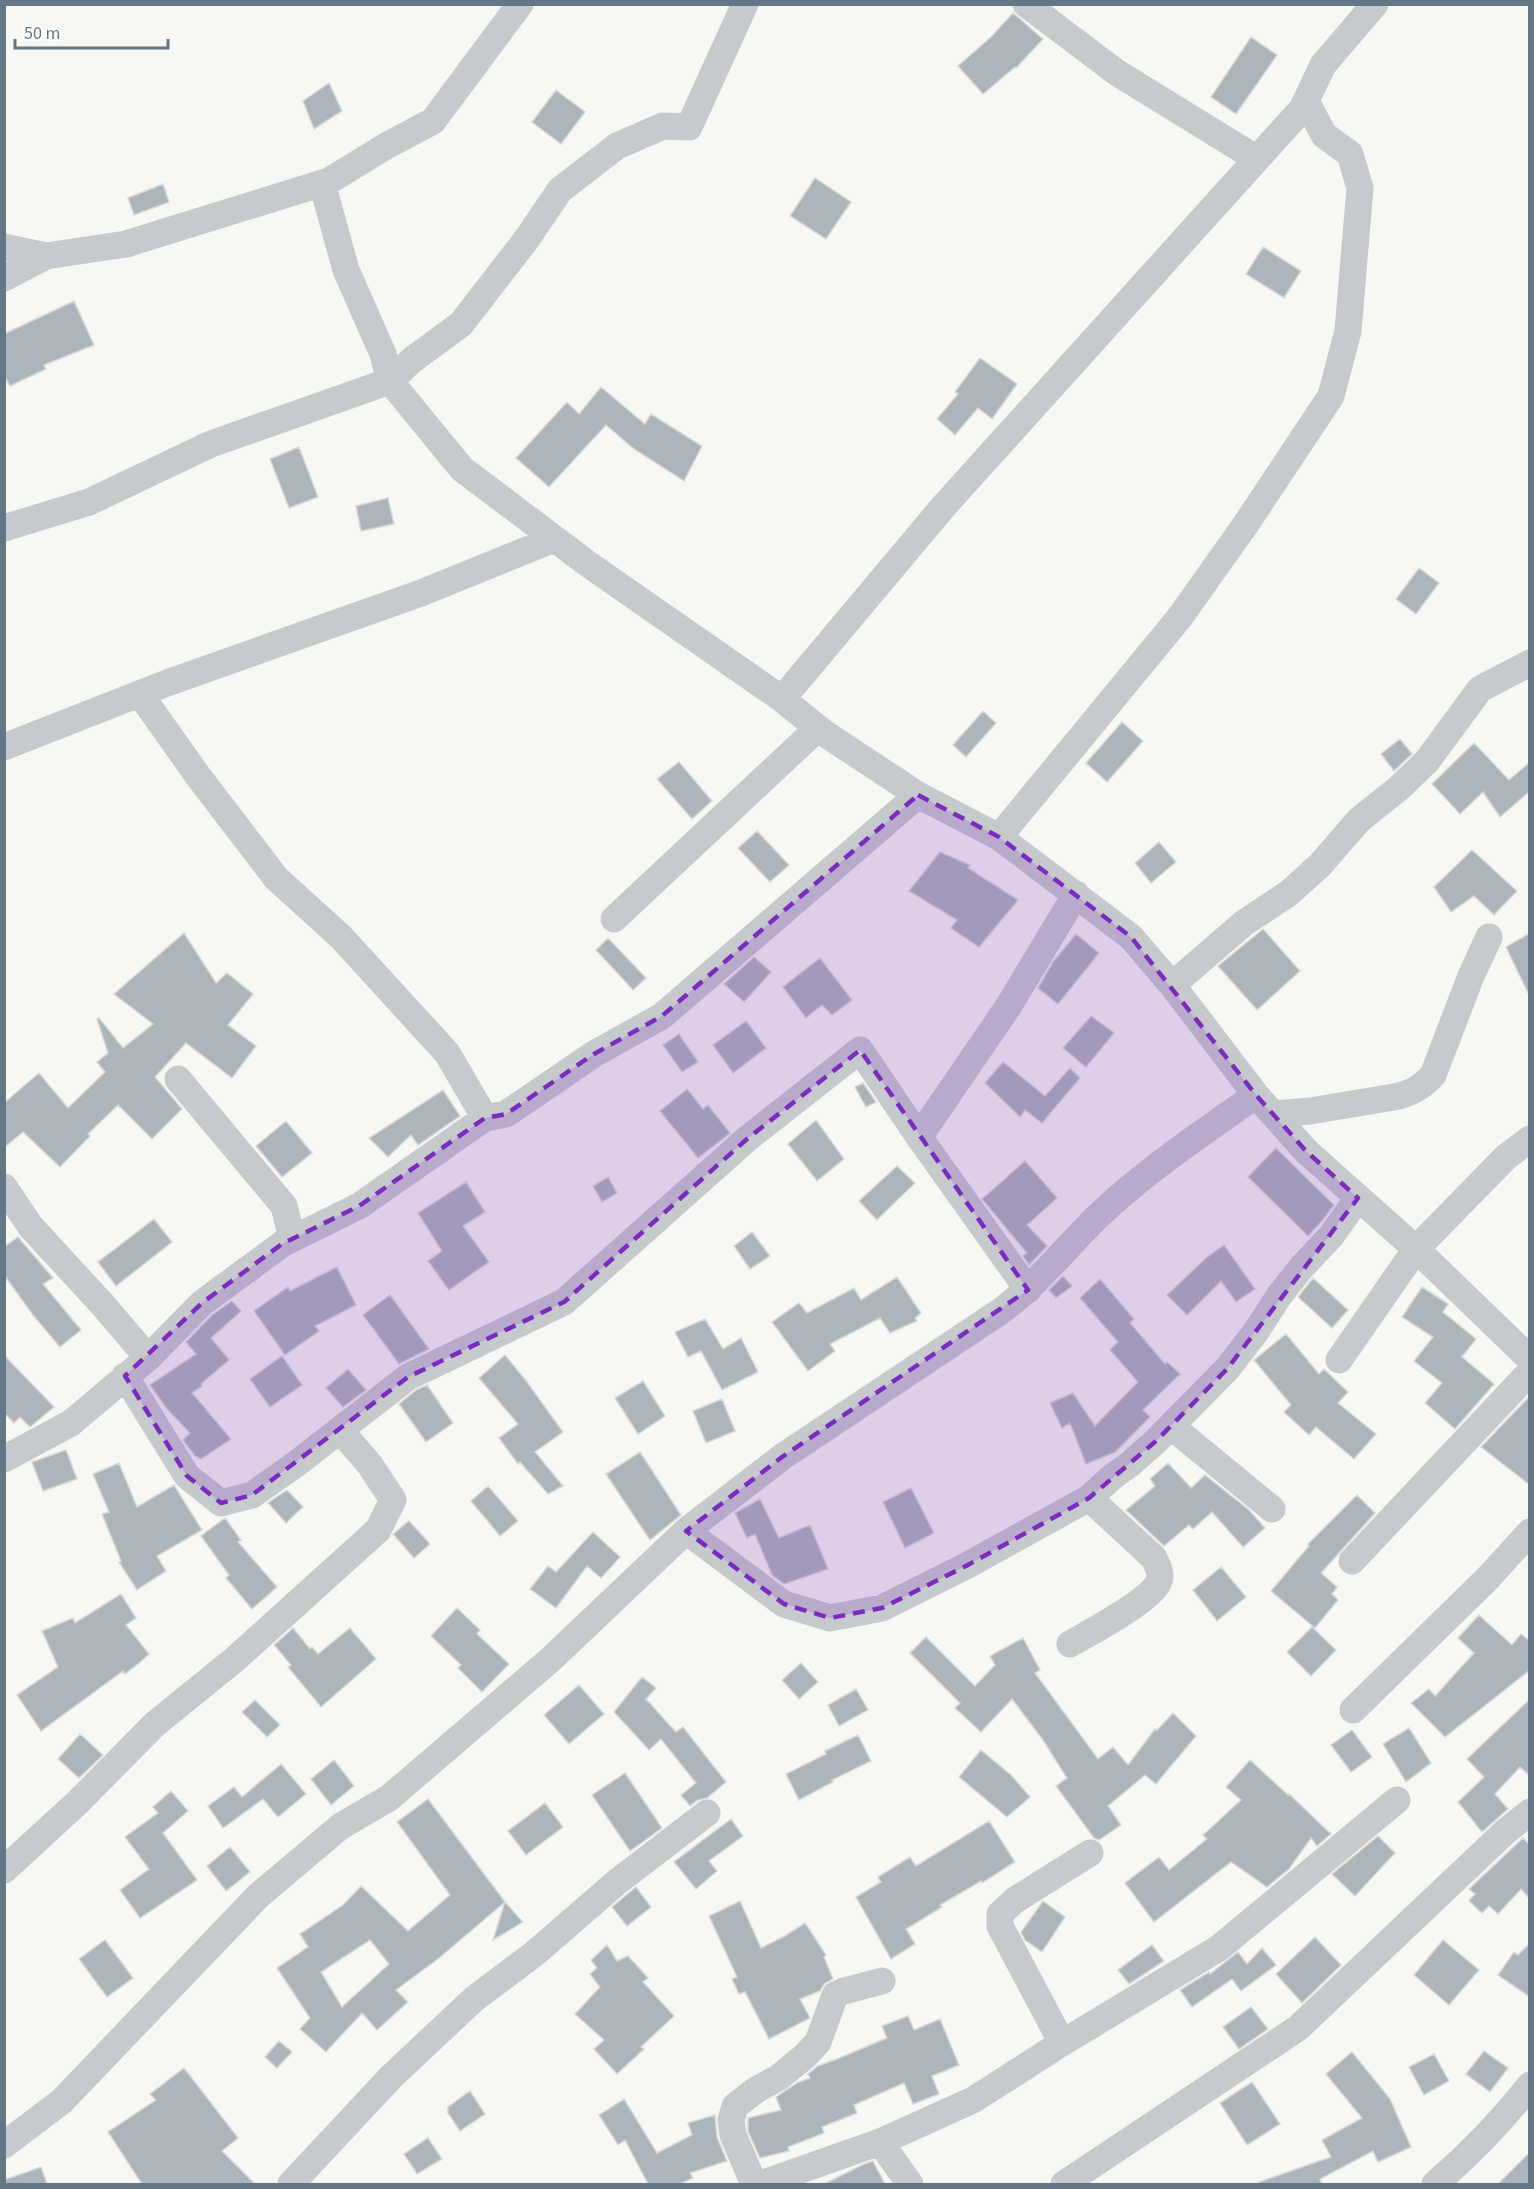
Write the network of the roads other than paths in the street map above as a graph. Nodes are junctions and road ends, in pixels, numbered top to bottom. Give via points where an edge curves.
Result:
1 (520, 4) edge
2 (745, 4) edge
3 (1026, 4) edge
4 (1375, 4) edge
5 (1306, 100) junction
6 (1257, 159) junction
7 (322, 183) junction
8 (4, 247) edge
9 (46, 256) junction
10 (4, 278) edge
11 (390, 381) junction
12 (4, 528) edge
13 (554, 538) junction
14 (1530, 663) edge
15 (140, 694) junction
16 (782, 699) junction
17 (818, 728) junction
18 (4, 747) edge
19 (918, 795) junction
20 (999, 837) junction
21 (1076, 894) junction
22 (614, 919) dead end
23 (1489, 937) dead end
24 (1172, 985) junction
25 (178, 1079) dead end
26 (1265, 1105) junction
27 (485, 1118) junction
28 (919, 1137) junction
29 (1530, 1139) edge
30 (6, 1192) edge
31 (1358, 1198) junction
32 (292, 1239) junction
33 (1416, 1249) junction
34 (1028, 1290) junction
35 (148, 1358) junction
36 (1340, 1359) dead end
37 (1530, 1359) edge
38 (1530, 1372) edge
39 (125, 1376) junction
40 (1171, 1426) junction
41 (340, 1430) junction
42 (4, 1459) edge
43 (1089, 1498) junction
44 (1272, 1509) dead end
45 (686, 1531) junction
46 (1530, 1532) edge
47 (1352, 1561) dead end
48 (1070, 1644) dead end
49 (1353, 1710) dead end
50 (1397, 1800) dead end
51 (1530, 1812) edge
52 (706, 1813) dead end
53 (1090, 1853) dead end
54 (4, 1870) edge
55 (882, 1981) dead end
56 (1062, 2043) junction
57 (1530, 2085) edge
58 (880, 2142) junction
59 (4, 2145) edge
60 (291, 2184) edge
61 (754, 2184) edge
62 (761, 2184) edge
63 (910, 2184) edge
64 (1064, 2184) edge
65 (1435, 2184) edge

1 - 7 street via 433,121
2 - 11 street via 689,127 663,126 617,146 560,190 461,324
3 - 6 street via 1116,72
4 - 5 street via 1323,65
5 - 6 street
5 - 20 street via 1324,135 1350,153 1360,188 1348,331 1331,396 1180,617
6 - 16 street via 943,507
7 - 9 street via 126,244
7 - 11 street via 346,270 383,354
8 - 9 street
9 - 10 street
11 - 12 street via 211,444 89,502
11 - 13 street via 462,469
13 - 15 street via 421,593
13 - 16 street
14 - 24 street via 1480,689 1428,762 1359,820 1289,893 1244,923
15 - 18 street
15 - 27 street via 276,878 341,937 447,1053
16 - 17 street
17 - 19 street
17 - 22 street
19 - 20 street
19 - 27 street via 662,1016 594,1054 506,1114
20 - 21 street
21 - 24 street via 1131,937
21 - 28 street via 1008,1007
23 - 26 street via 1433,1075 1422,1087 1400,1096 1310,1111
24 - 26 street
25 - 32 street via 284,1206
26 - 31 street via 1306,1151
26 - 34 street via 1157,1165 1096,1218
27 - 32 street via 359,1206
28 - 34 street
28 - 41 street via 860,1050 747,1139 564,1302 408,1377
29 - 33 street via 1506,1157
30 - 35 street via 31,1227
31 - 33 street
31 - 40 street via 1279,1296 1227,1369
32 - 35 street via 202,1303
33 - 36 street
33 - 37 street
34 - 45 street via 782,1457
35 - 39 street
38 - 47 street
39 - 41 street via 187,1476 221,1503 252,1495
39 - 42 street via 71,1423
40 - 43 street
40 - 44 street
41 - 54 street via 393,1500 378,1530 234,1660 155,1725
43 - 45 street via 882,1608 830,1618 784,1604
43 - 48 street via 1154,1558 1159,1581 1148,1595
45 - 59 street via 550,1660 388,1798 341,1827 258,1896 62,2101
46 - 49 street
50 - 56 street via 1219,1948
51 - 64 street via 1298,2028
52 - 60 street via 474,1999 391,2077
53 - 56 street via 1015,1900 1000,1914 1000,1926
55 - 61 street via 836,1995 818,2042 778,2078 735,2106 731,2120 733,2135
56 - 58 street via 973,2100
57 - 65 street via 1466,2158
58 - 62 street
58 - 63 street

